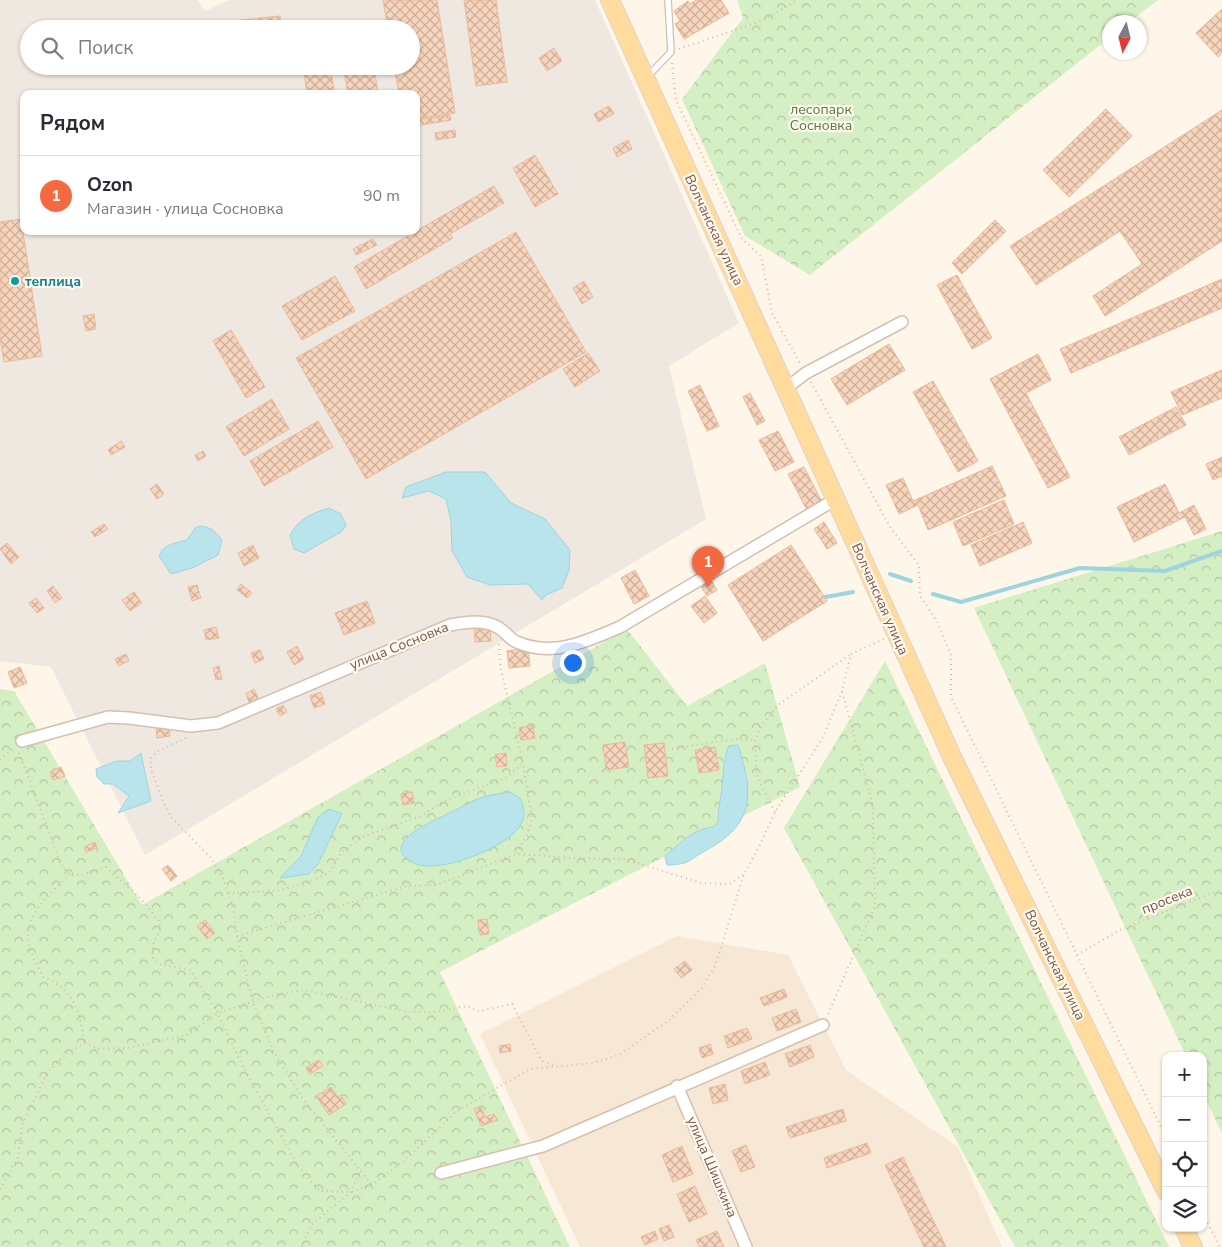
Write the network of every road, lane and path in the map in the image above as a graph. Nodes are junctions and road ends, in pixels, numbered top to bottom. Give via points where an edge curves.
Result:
1 (610, 0) edge
2 (668, 0) edge
3 (797, 0) edge
4 (671, 52) junction
5 (644, 79) junction
6 (902, 322) dead end
7 (806, 373) junction
8 (785, 389) junction
9 (836, 499) junction
10 (498, 627) junction
11 (895, 634) junction
12 (851, 654) junction
13 (842, 692) junction
14 (192, 735) dead end
15 (755, 740) junction
16 (22, 741) junction
17 (672, 749) dead end
18 (0, 760) edge
19 (523, 763) junction
20 (775, 812) junction
21 (516, 854) junction
22 (744, 874) junction
23 (70, 875) junction
24 (1222, 889) edge
25 (228, 894) junction
26 (237, 936) junction
27 (1077, 955) junction
28 (253, 1003) junction
29 (218, 1013) junction
30 (823, 1025) joint
31 (85, 1043) junction
32 (557, 1067) junction
33 (678, 1086) junction
34 (1162, 1129) edge
35 (361, 1169) junction
36 (441, 1173) dead end
37 (372, 1184) junction
38 (1164, 1187) edge
39 (0, 1189) edge
40 (351, 1192) junction
41 (1207, 1222) edge
42 (1186, 1232) edge
43 (302, 1247) edge
44 (746, 1247) edge
45 (1193, 1247) edge
46 (1220, 1247) edge

1 - 5 main road, Волчанская улица
2 - 4 lane
3 - 4 path via 764,20
4 - 5 lane
4 - 7 path via 676,100 742,239 762,256 772,313
5 - 8 main road, Волчанская улица
6 - 7 street
7 - 8 street
7 - 27 path via 890,528 919,565 920,596 937,621 950,655 950,698
8 - 9 main road, Волчанская улица
9 - 10 street, улица Сосновка via 620,626 584,642 552,650 516,642
9 - 11 main road, Волчанская улица
10 - 16 street, улица Сосновка via 473,621 450,625 218,723 191,726 108,717
10 - 19 path via 500,665
11 - 12 path
11 - 38 main road, Волчанская улица
12 - 13 path
12 - 15 path via 778,705 761,726
13 - 20 path via 823,737
13 - 30 path via 873,807 875,906
14 - 25 path via 158,751 150,759 151,769 171,817 211,858
15 - 17 path via 736,739
15 - 20 path via 758,777
16 - 18 path
16 - 23 path via 19,754 61,864
19 - 21 path via 532,819
19 - 25 path via 506,778 444,801 419,817 362,837 341,853 329,873 306,884 276,891
20 - 22 path
21 - 22 path via 624,859 702,883 730,884
21 - 26 path via 437,885 407,886
22 - 32 path via 715,966 702,988 668,1021 619,1055 593,1063
23 - 29 path via 82,875 106,867 140,898 159,921 160,929 152,957 159,964 190,970
23 - 31 path via 42,900 29,924 30,947 43,977 60,983 72,998
24 - 27 path, просека via 1120,930
25 - 26 path
26 - 28 path
27 - 34 path
28 - 29 path
28 - 32 path via 277,994 305,990 408,1012 435,1012 467,1006 479,1011 512,1004 542,1061
28 - 35 path via 274,1052 303,1099
29 - 31 path via 187,1035 118,1048 99,1048
29 - 40 path via 240,1062 298,1166 320,1191
30 - 33 street
31 - 39 path via 66,1054 48,1073 22,1125 18,1157
32 - 37 path via 530,1069 457,1111 404,1161
33 - 36 street via 542,1146
33 - 44 street, улица Шишкина
35 - 37 path
35 - 40 path
37 - 40 path
40 - 43 path via 311,1225
41 - 46 path
42 - 45 main road

